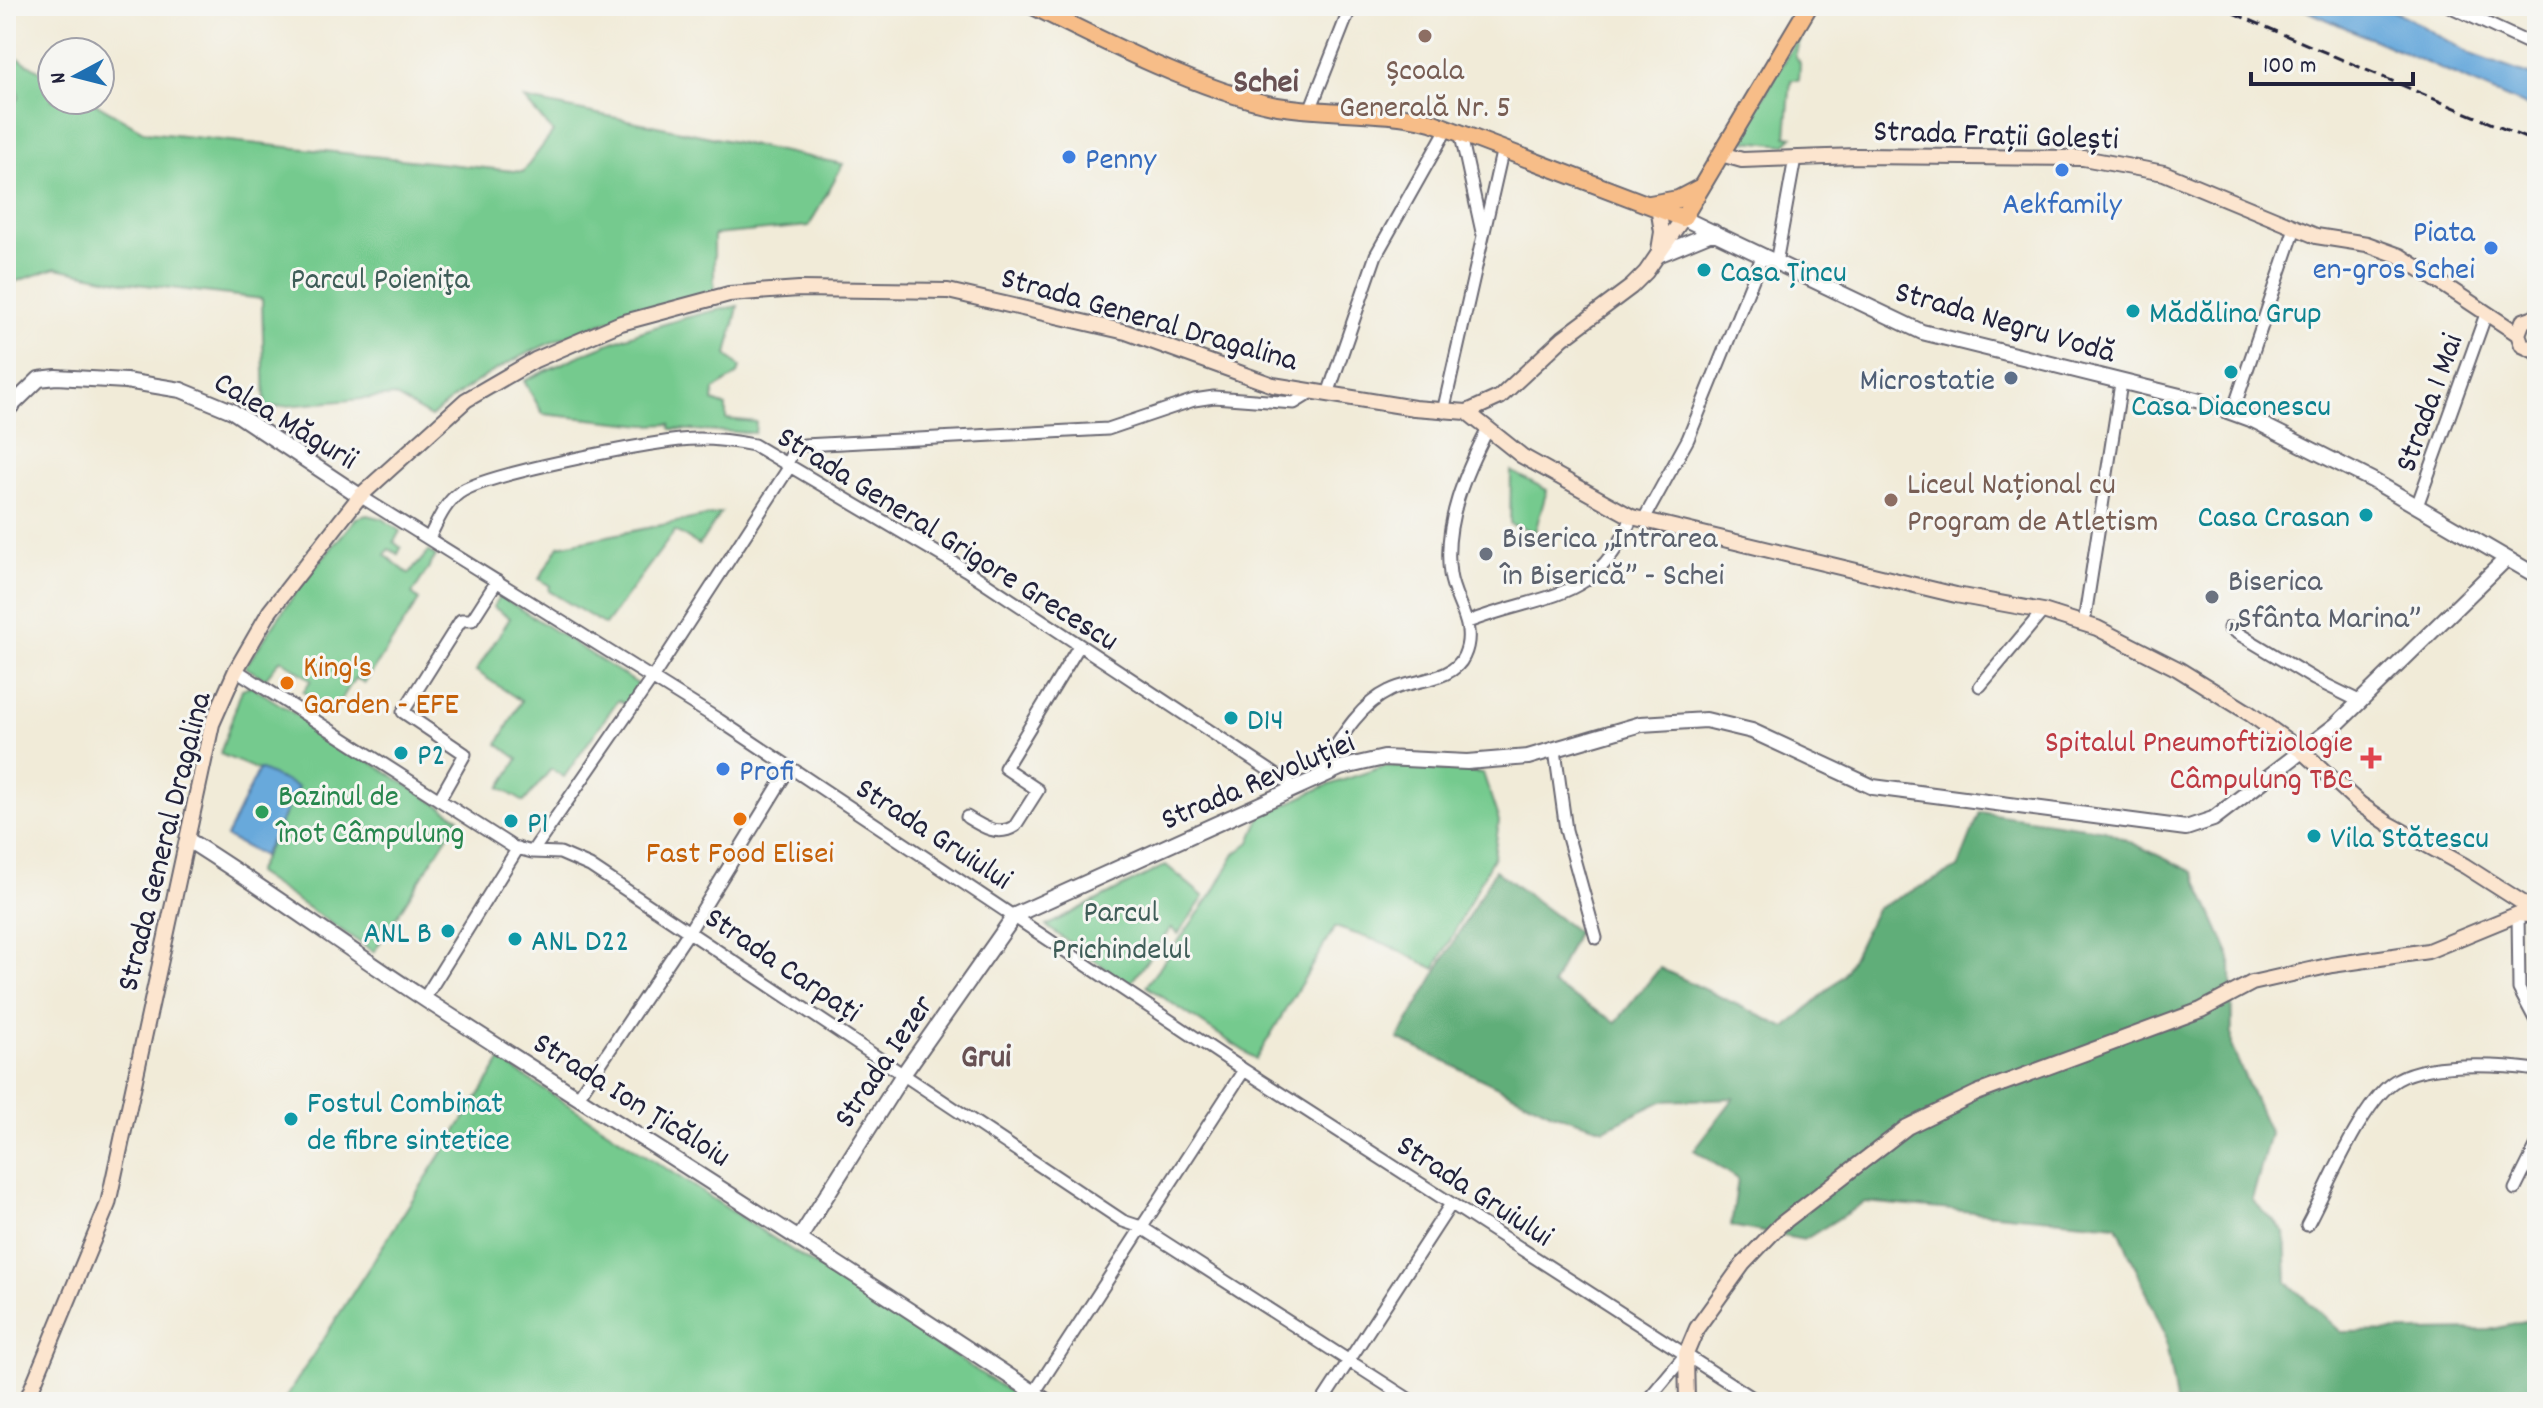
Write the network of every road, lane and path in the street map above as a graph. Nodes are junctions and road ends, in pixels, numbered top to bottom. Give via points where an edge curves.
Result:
1 (1033, 6) edge
2 (1351, 6) edge
3 (1809, 6) edge
4 (2449, 6) edge
5 (2537, 47) edge
6 (1310, 110) junction
7 (1454, 129) junction
8 (1503, 148) junction
9 (1721, 154) junction
10 (1795, 158) junction
11 (1704, 184) junction
12 (1654, 206) junction
13 (1683, 218) junction
14 (2295, 228) junction
15 (1714, 232) junction
16 (1483, 236) junction
17 (1658, 255) junction
18 (1762, 257) junction
19 (1776, 263) junction
20 (2486, 314) junction
21 (2537, 316) edge
22 (2518, 334) junction
23 (2537, 352) edge
24 (2121, 383) junction
25 (1312, 392) junction
26 (1328, 394) junction
27 (6, 411) edge
28 (2233, 411) junction
29 (1443, 412) junction
30 (1467, 412) junction
31 (1488, 429) junction
32 (788, 465) junction
33 (360, 496) junction
34 (2417, 506) junction
35 (1638, 518) junction
36 (429, 538) junction
37 (2505, 560) junction
38 (2537, 576) edge
39 (497, 581) junction
40 (2043, 611) junction
41 (1468, 622) junction
42 (2084, 623) junction
43 (2229, 628) dead end
44 (1079, 646) junction
45 (236, 670) junction
46 (653, 677) junction
47 (1980, 686) dead end
48 (2361, 702) junction
49 (1555, 750) junction
50 (2303, 752) junction
51 (790, 767) junction
52 (1315, 780) junction
53 (1296, 788) junction
54 (439, 800) junction
55 (967, 817) dead end
56 (188, 840) junction
57 (518, 848) junction
58 (532, 852) junction
59 (2518, 914) junction
60 (2537, 914) edge
61 (1015, 915) junction
62 (690, 930) junction
63 (1596, 938) dead end
64 (424, 999) junction
65 (2537, 1023) edge
66 (1244, 1070) junction
67 (2537, 1070) edge
68 (902, 1076) junction
69 (578, 1097) junction
70 (2537, 1145) edge
71 (2515, 1189) dead end
72 (1451, 1204) junction
73 (2307, 1225) dead end
74 (1141, 1227) junction
75 (799, 1239) junction
76 (1686, 1354) junction
77 (1349, 1360) junction
78 (1034, 1393) junction
79 (26, 1402) edge
80 (1048, 1402) edge
81 (1322, 1402) edge
82 (1413, 1402) edge
83 (1646, 1402) edge
84 (1687, 1402) edge
85 (1759, 1402) edge

1 - 6 main road, Strada Negru Vodă via 1231,92
2 - 6 street
3 - 9 main road
4 - 5 street
6 - 7 main road, Strada Negru Vodă via 1393,114
7 - 8 main road, Strada Negru Vodă
7 - 16 street
7 - 26 street via 1376,255
8 - 12 main road, Strada Negru Vodă
8 - 16 street
9 - 10 main road, Strada Frații Golești via 1742,160
9 - 11 main road
10 - 14 main road, Strada Frații Golești via 2116,162 2179,178
10 - 19 street
11 - 12 main road
11 - 13 main road
12 - 13 main road, Strada Negru Vodă
12 - 17 main road via 1662,232
13 - 15 street, Strada Negru Vodă
13 - 17 main road, Strada General Dragalina
14 - 20 main road, Strada Frații Golești via 2400,256
14 - 28 street
15 - 17 street
15 - 18 street, Strada Negru Vodă
16 - 29 street
17 - 30 main road, Strada General Dragalina via 1631,287 1563,338 1506,393
18 - 19 street, Strada Negru Vodă
18 - 35 street via 1688,439
19 - 24 street, Strada Negru Vodă via 1922,332
20 - 22 main road, Strada Frații Golești
20 - 34 street, Strada 1 Mai
21 - 22 main road via 2523,321
22 - 23 main road, Strada Frații Golești via 2526,349
24 - 28 street, Strada Negru Vodă
24 - 42 street
25 - 26 main road, Strada General Dragalina
25 - 32 street via 1294,403 1194,400 1108,429 804,445 795,447
25 - 33 main road, Strada General Dragalina via 1247,379 1126,332 961,293 887,289 729,294 621,323 492,383 442,418
26 - 29 main road, Strada General Dragalina
27 - 33 street, Calea Măgurii via 39,379 181,390 232,411
28 - 34 street, Strada Negru Vodă
29 - 30 main road, Strada General Dragalina
30 - 31 main road
31 - 35 main road via 1522,456
31 - 41 street via 1458,498 1449,543 1450,577
32 - 36 street, Strada General Grigore Grecescu via 754,445 704,439 568,462 460,492 443,510
32 - 44 street, Strada General Grigore Grecescu via 966,570
32 - 46 street
33 - 36 street, Strada Gruiului
33 - 45 main road, Strada General Dragalina via 283,592
34 - 37 street, Strada Negru Vodă
35 - 40 main road
35 - 41 street via 1594,577 1576,588
36 - 39 street, Strada Gruiului
37 - 38 street, Strada Negru Vodă
37 - 48 street, Strada Revoluției
39 - 46 street, Strada Gruiului
39 - 54 street via 472,620 461,620 403,712 465,754
40 - 42 main road
40 - 47 street
41 - 52 street via 1464,657 1452,671 1379,698 1352,723
42 - 50 main road via 2178,669
43 - 48 street
44 - 53 street, Strada General Grigore Grecescu
44 - 55 street via 1005,768 1038,790 1015,826 988,830
45 - 54 street, Strada Carpați
45 - 56 main road, Strada General Dragalina via 212,724
46 - 51 street, Strada Gruiului
46 - 58 street
48 - 50 street, Strada Revoluției
49 - 50 street, Strada Revoluției via 1641,724 1706,720 1752,731 1873,787 2186,828 2213,819
49 - 52 street, Strada Revoluției via 1492,762 1384,758
49 - 63 street via 1566,830
50 - 60 main road via 2360,804
51 - 61 street, Strada Gruiului
51 - 62 street
52 - 53 street, Strada Revoluției
53 - 61 street, Strada Revoluției
54 - 57 street, Strada Carpați
56 - 64 street, Strada Ion Țicăloiu
56 - 79 main road, Strada General Dragalina via 108,1204
57 - 58 street, Strada Carpați
57 - 64 street
58 - 62 street, Strada Carpați via 560,853 590,866
59 - 60 main road
59 - 65 street via 2519,989
59 - 76 main road via 2428,951 2252,983 2201,1010 1977,1093 1907,1127 1780,1225 1713,1303
61 - 66 street, Strada Gruiului
61 - 68 street, Strada Iezer
62 - 68 street, Strada Carpați
62 - 69 street
64 - 69 street, Strada Ion Țicăloiu
66 - 72 street, Strada Gruiului
66 - 74 street
67 - 73 street via 2437,1069 2410,1073 2392,1083 2365,1118
68 - 74 street, Strada Carpați via 1123,1221
68 - 75 street, Strada Iezer
69 - 75 street, Strada Ion Țicăloiu
70 - 71 street
72 - 76 street, Strada Gruiului
72 - 77 street
74 - 77 street, Strada Carpați
74 - 78 street
75 - 78 street, Strada Ion Țicăloiu
76 - 83 street
76 - 84 main road
76 - 85 street, Strada Gruiului
77 - 81 street
77 - 82 street, Strada Carpați
78 - 80 street, Strada Ion Țicăloiu

